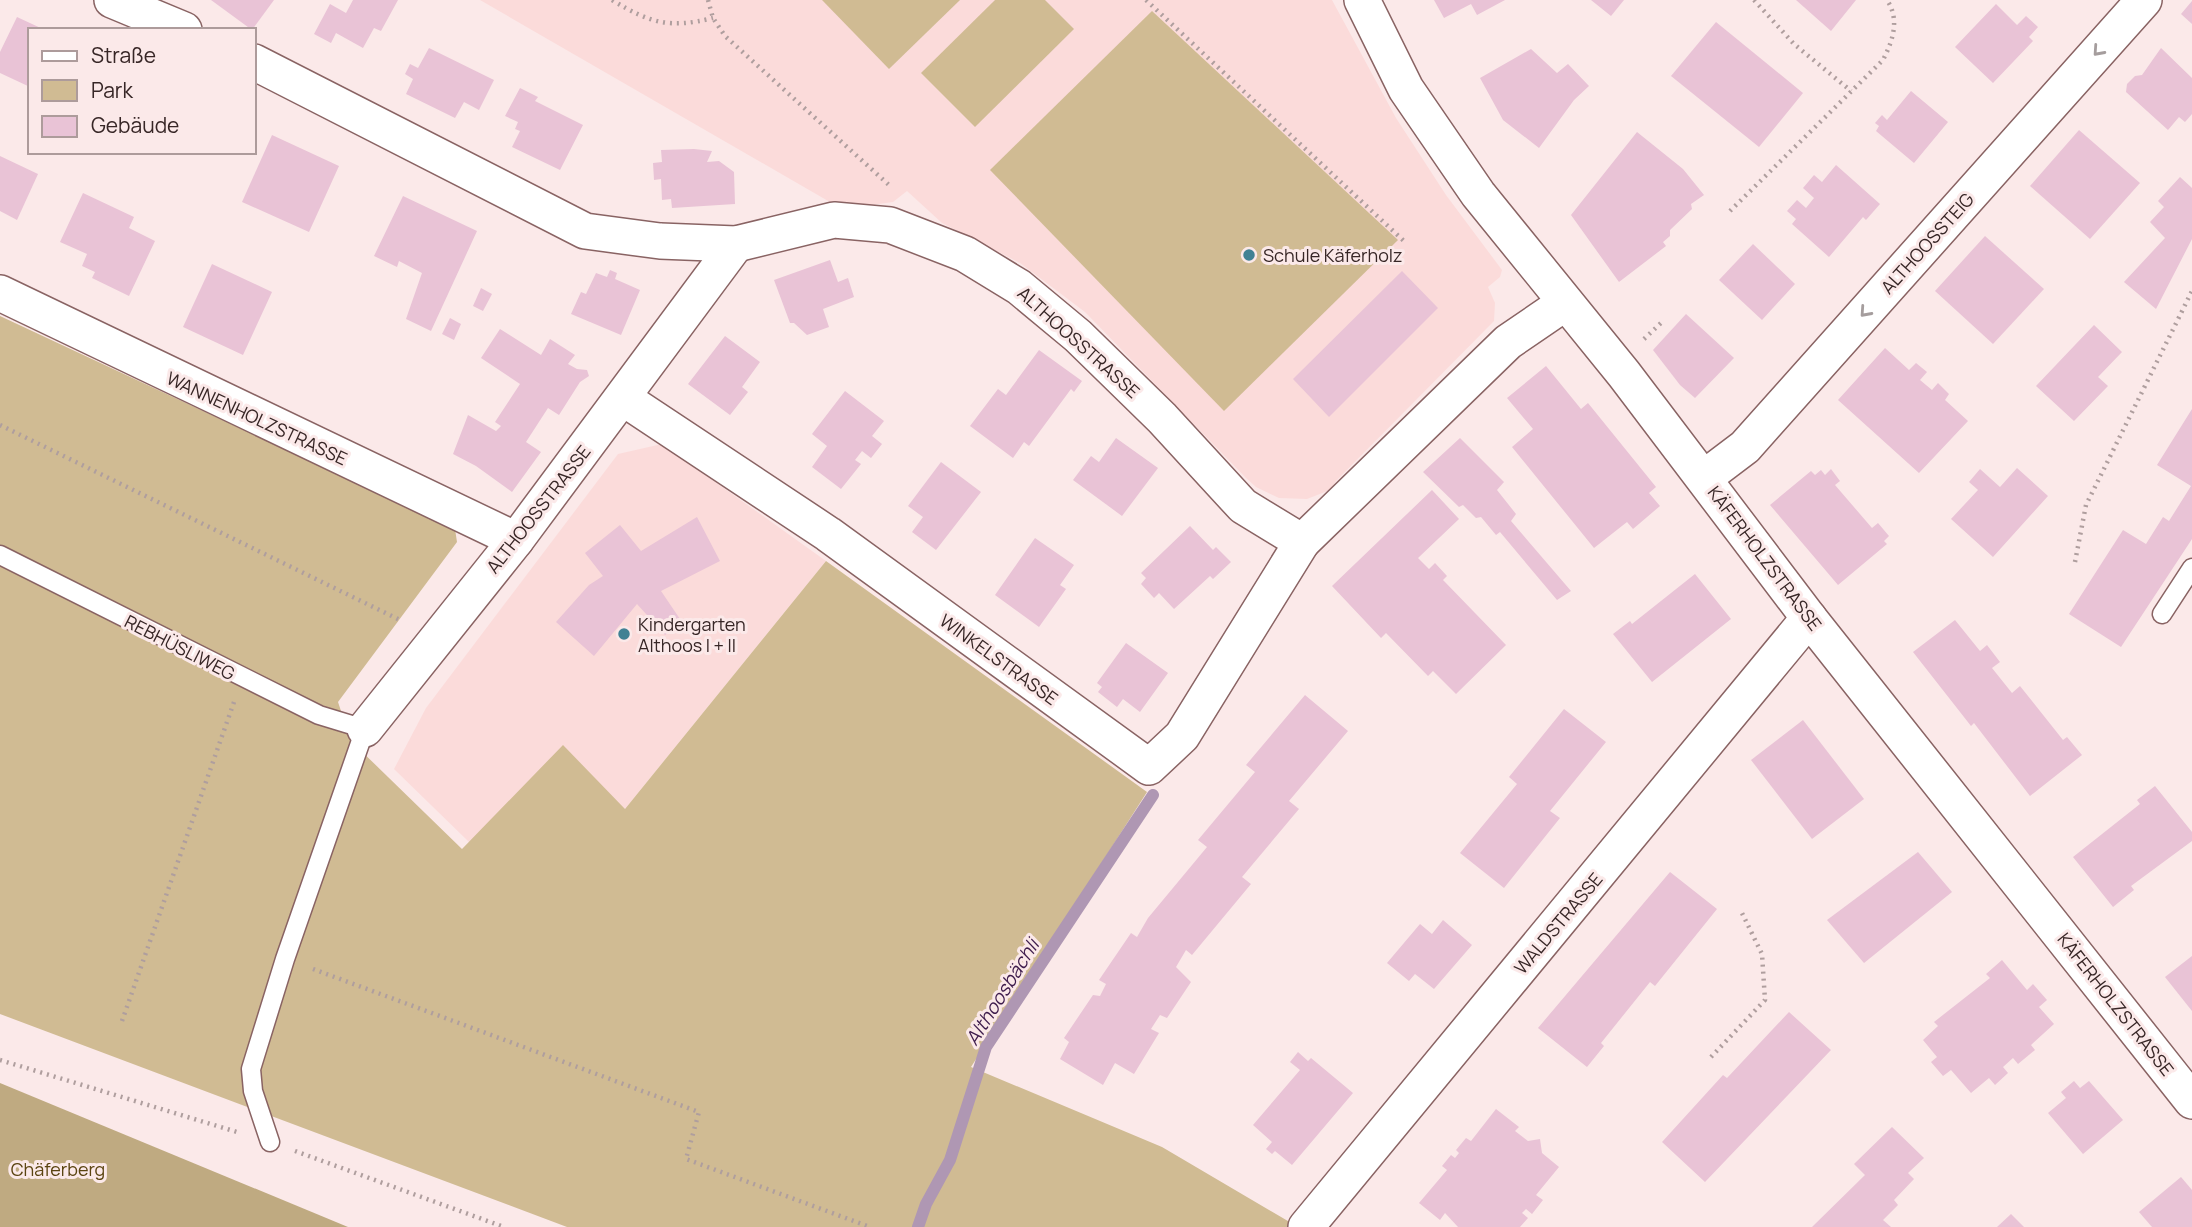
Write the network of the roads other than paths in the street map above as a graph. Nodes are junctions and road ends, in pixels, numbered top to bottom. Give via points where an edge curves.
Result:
1 (112, 0) edge
2 (1362, 0) edge
3 (2144, 0) edge
4 (179, 28) edge
5 (256, 63) edge
6 (736, 244) junction
7 (0, 293) edge
8 (1565, 303) junction
9 (623, 398) junction
10 (1704, 478) junction
11 (516, 540) junction
12 (1302, 542) junction
13 (0, 555) edge
14 (2192, 568) edge
15 (2162, 614) dead end
16 (1809, 618) junction
17 (365, 729) junction
18 (2192, 1101) edge
19 (270, 1142) dead end
20 (1306, 1227) edge

1 - 4 street
2 - 8 street, KÄFERHOLZSTRASSE via 1406,89 1478,194
3 -> 10 street, ALTHOOSSTEIG via 1745,447
5 - 6 street via 585,231 660,241
6 - 9 street, ALTHOOSSTRASSE
6 - 12 street, ALTHOOSSTRASSE via 834,220 890,225 965,254 1019,287 1078,336 1243,506
7 - 11 street, WANNENHOLZSTRASSE
8 - 10 street, KÄFERHOLZSTRASSE
8 - 12 street via 1508,342
9 - 11 street, ALTHOOSSTRASSE
9 - 12 street, WINKELSTRASSE via 828,534 1149,767 1182,736
10 - 16 street, KÄFERHOLZSTRASSE
11 - 17 street, ALTHOOSSTRASSE
13 - 17 lane, REBHÜSLIWEG via 318,715
14 - 15 lane
16 - 18 street, KÄFERHOLZSTRASSE
16 - 20 street, WALDSTRASSE
17 - 19 lane via 251,1069 253,1091

